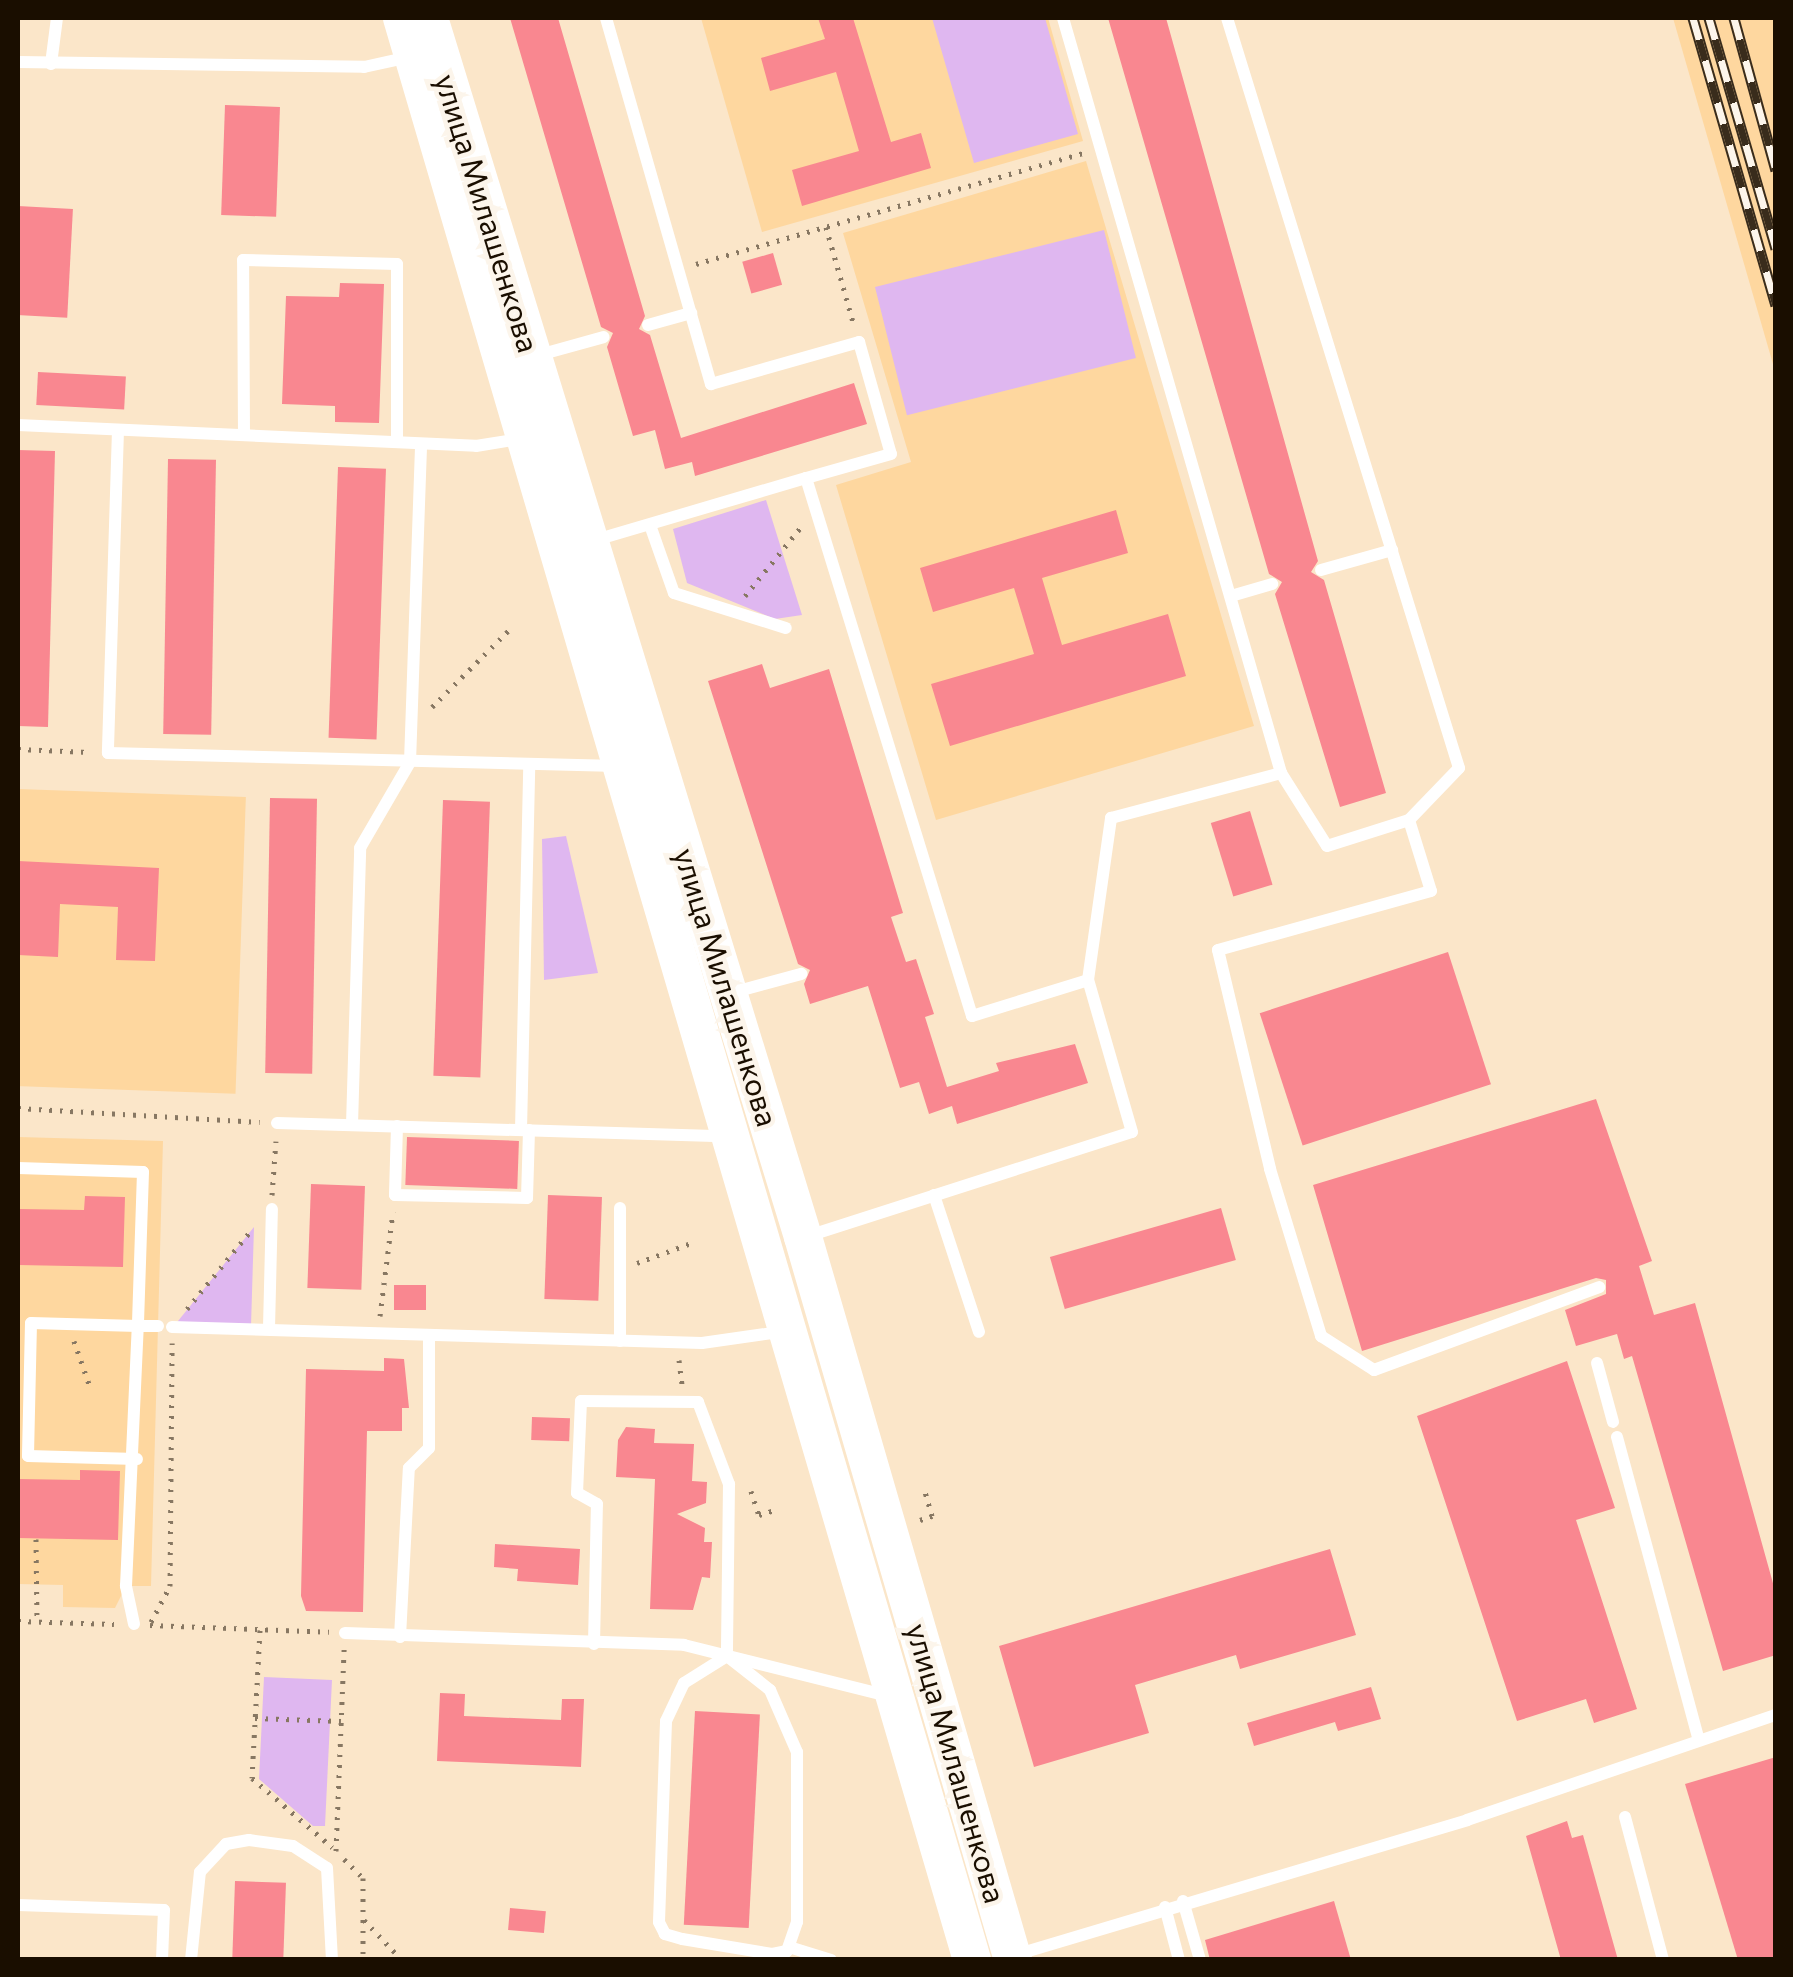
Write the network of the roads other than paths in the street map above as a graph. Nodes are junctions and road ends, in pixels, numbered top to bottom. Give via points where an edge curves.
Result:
1 (56, 18) edge
2 (402, 18) edge
3 (429, 18) edge
4 (606, 18) edge
5 (1064, 18) edge
6 (1227, 18) edge
7 (413, 56) junction
8 (18, 62) edge
9 (51, 64) junction
10 (691, 313) junction
11 (648, 326) dead end
12 (604, 337) dead end
13 (533, 357) junction
14 (18, 425) edge
15 (118, 430) junction
16 (244, 434) junction
17 (526, 438) junction
18 (397, 442) junction
19 (421, 444) junction
20 (806, 478) junction
21 (650, 525) junction
22 (590, 542) junction
23 (1392, 550) junction
24 (1321, 570) dead end
25 (1272, 584) dead end
26 (1231, 596) junction
27 (786, 628) dead end
28 (410, 762) junction
29 (528, 766) junction
30 (622, 766) junction
31 (1280, 774) junction
32 (1409, 820) junction
33 (801, 974) dead end
34 (1088, 980) junction
35 (729, 994) junction
36 (278, 1123) road end
37 (352, 1125) junction
38 (397, 1126) junction
39 (525, 1130) junction
40 (731, 1136) junction
41 (18, 1168) edge
42 (934, 1196) junction
43 (620, 1208) dead end
44 (272, 1209) road end
45 (803, 1237) junction
46 (1599, 1287) dead end
47 (138, 1326) junction
48 (269, 1328) junction
49 (788, 1331) junction
50 (979, 1332) dead end
51 (429, 1335) junction
52 (620, 1341) junction
53 (1597, 1363) dead end
54 (1613, 1422) dead end
55 (1617, 1436) dead end
56 (137, 1459) junction
57 (134, 1624) road end
58 (345, 1633) road end
59 (400, 1637) junction
60 (594, 1644) junction
61 (727, 1656) junction
62 (896, 1698) junction
63 (1776, 1715) edge
64 (1699, 1740) junction
65 (1625, 1816) dead end
66 (1183, 1901) junction
67 (18, 1905) edge
68 (1165, 1907) junction
69 (790, 1947) junction
70 (1013, 1958) edge
71 (970, 1959) edge
72 (162, 1960) edge
73 (190, 1960) edge
74 (332, 1960) edge
75 (831, 1960) edge
76 (1179, 1960) edge
77 (1200, 1960) edge
78 (1663, 1960) edge

1 - 9 lane
2 - 7 main road, улица Милашенкова
3 - 13 main road, улица Милашенкова
4 - 10 lane
5 - 26 lane
6 - 23 lane
7 - 9 lane via 364,67
7 - 17 main road, улица Милашенкова
8 - 9 lane
10 - 11 lane
10 - 20 lane via 711,384 858,342 891,454
12 - 13 lane
13 - 22 main road, улица Милашенкова
14 - 15 lane
15 - 16 lane
15 - 28 lane via 108,753
16 - 18 lane
16 - 18 lane via 243,260 397,264
17 - 19 lane
17 - 30 main road, улица Милашенкова
18 - 19 lane
19 - 28 lane
20 - 21 lane
20 - 34 lane via 972,1016
21 - 22 lane
21 - 27 lane via 674,593
22 - 35 main road, улица Милашенкова
23 - 24 lane
23 - 32 lane via 1459,768
25 - 26 lane
26 - 31 lane
28 - 29 lane
28 - 37 lane via 360,848
29 - 30 lane
29 - 39 lane
30 - 40 main road, улица Милашенкова
31 - 32 lane via 1327,846
31 - 34 lane via 1111,818
32 - 46 lane via 1432,891 1218,950 1270,1169 1321,1336 1374,1370
33 - 35 lane
34 - 42 lane via 1132,1132
35 - 45 main road, улица Милашенкова
36 - 37 lane
37 - 38 lane
38 - 39 lane
38 - 39 lane via 395,1194 527,1198
39 - 40 lane
40 - 49 main road, улица Милашенкова
41 - 47 lane via 143,1172
42 - 45 lane
42 - 50 lane
43 - 52 lane
44 - 48 lane
45 - 70 main road, улица Милашенкова
47 - 48 lane
47 - 56 lane
47 - 56 lane via 31,1323 28,1456
48 - 51 lane
49 - 52 lane
49 - 62 main road, улица Милашенкова
51 - 52 lane
51 - 59 lane via 428,1448 409,1468
53 - 54 lane
55 - 64 lane
56 - 57 lane via 126,1586
58 - 59 lane
59 - 60 lane
60 - 61 lane via 684,1644
60 - 61 lane via 597,1504 577,1493 581,1401 698,1402 729,1484
61 - 62 lane
61 - 69 lane via 770,1690 797,1752 797,1922
61 - 69 lane via 684,1683 666,1721 659,1922 664,1934 682,1940 772,1954
62 - 71 main road, улица Милашенкова
63 - 64 lane
64 - 66 lane via 1467,1820
65 - 78 lane
66 - 68 lane
66 - 77 lane
67 - 72 lane via 164,1910
68 - 70 lane
68 - 76 lane
69 - 75 lane
73 - 74 lane via 200,1872 226,1844 294,1846 328,1868

